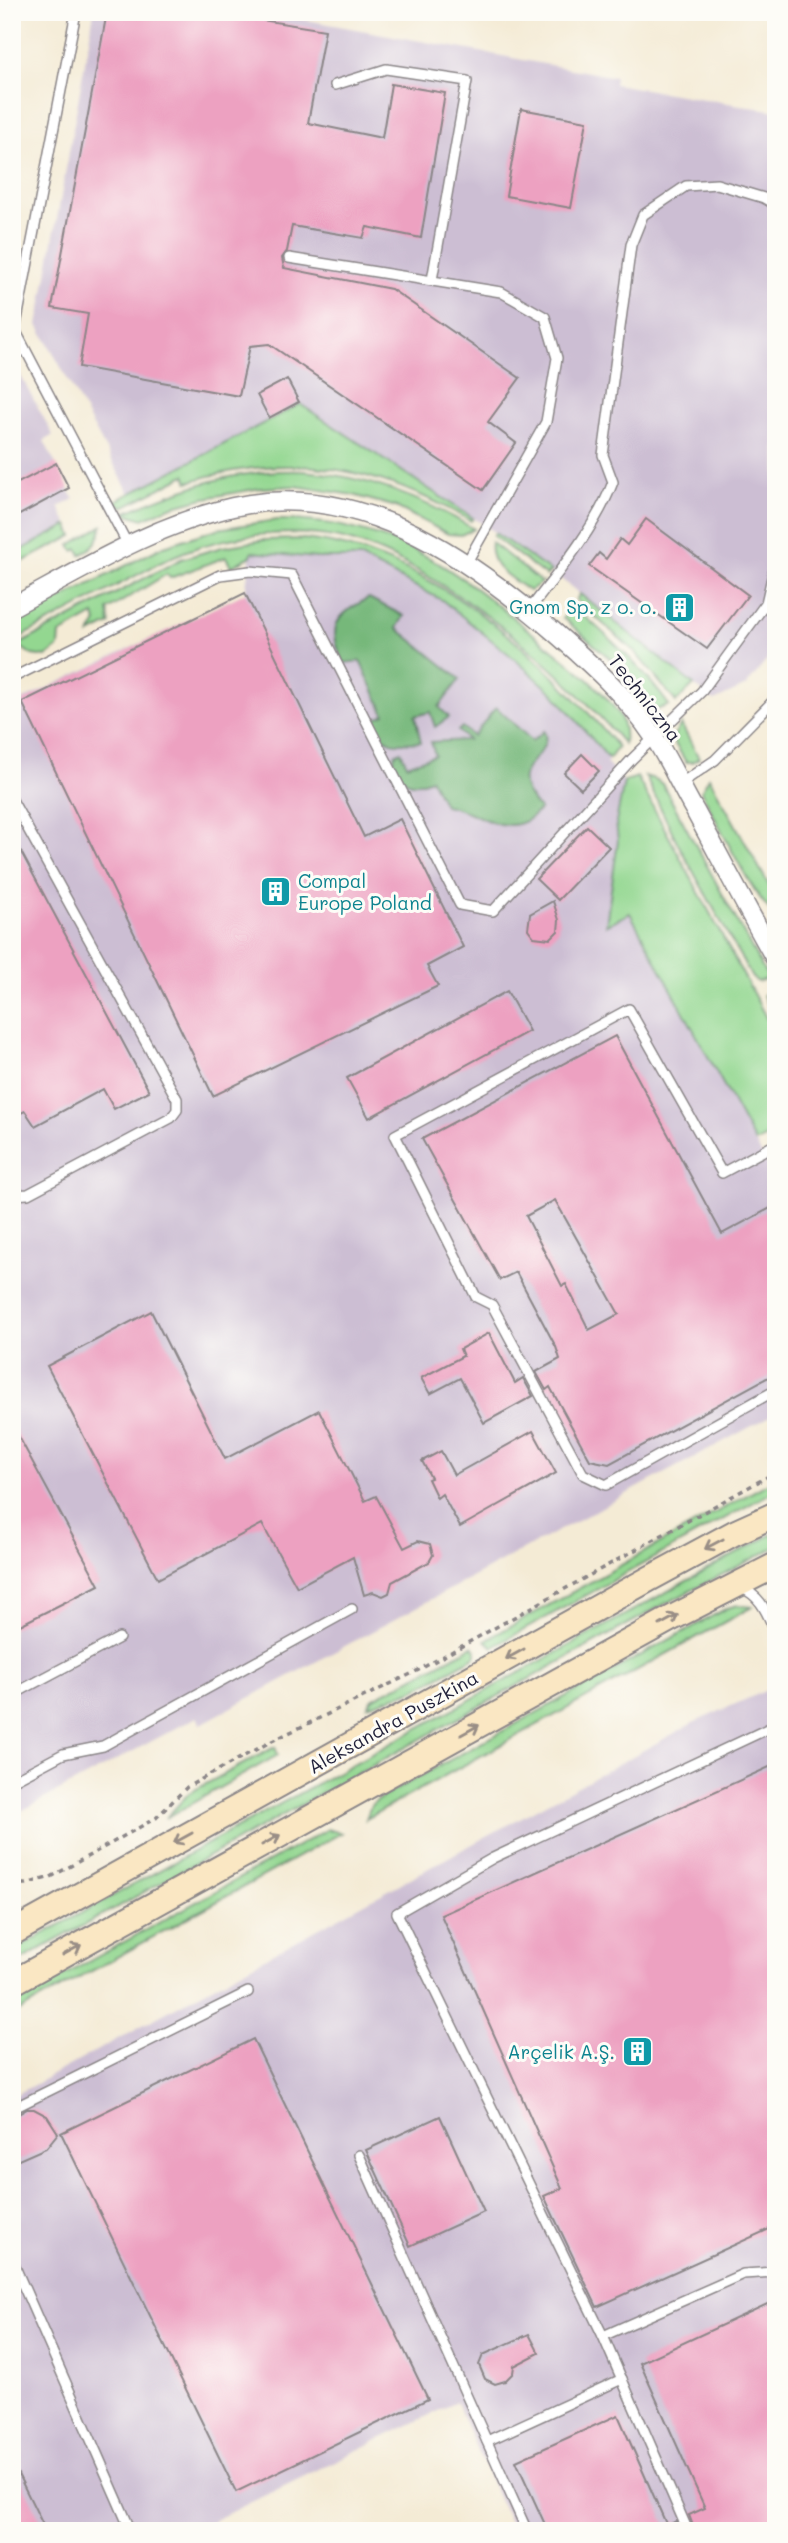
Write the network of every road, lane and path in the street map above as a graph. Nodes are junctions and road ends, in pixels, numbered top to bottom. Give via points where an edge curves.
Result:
1 (76, 12) edge
2 (335, 85) dead end
3 (776, 205) edge
4 (289, 258) dead end
5 (432, 280) junction
6 (14, 328) edge
7 (25, 350) junction
8 (12, 352) edge
9 (128, 545) junction
10 (776, 560) edge
11 (467, 562) junction
12 (12, 607) edge
13 (529, 610) junction
14 (12, 678) edge
15 (776, 698) edge
16 (654, 737) junction
17 (680, 783) junction
18 (12, 800) edge
19 (770, 935) edge
20 (776, 960) edge
21 (776, 1144) edge
22 (12, 1195) edge
23 (776, 1390) edge
24 (776, 1472) edge
25 (776, 1514) edge
26 (776, 1565) edge
27 (733, 1586) junction
28 (352, 1609) dead end
29 (776, 1633) edge
30 (119, 1638) dead end
31 (12, 1695) edge
32 (776, 1725) edge
33 (12, 1781) edge
34 (12, 1884) edge
35 (12, 1933) edge
36 (12, 1983) edge
37 (248, 1992) dead end
38 (12, 2109) edge
39 (359, 2155) dead end
40 (12, 2260) edge
41 (776, 2272) edge
42 (603, 2336) junction
43 (622, 2379) junction
44 (487, 2441) junction
45 (122, 2531) edge
46 (527, 2531) edge
47 (688, 2531) edge

1 - 6 lane
2 - 5 lane via 386,69 467,81
3 - 13 lane via 717,184 686,186 643,215 631,245 603,455 613,482 606,501
4 - 5 lane
5 - 11 lane via 501,292 545,317 557,358 546,422
6 - 7 lane
7 - 8 lane
7 - 9 lane
9 - 11 street, Techniczna via 181,522 235,507 280,502 360,513 399,526
9 - 12 street, Techniczna
10 - 16 lane via 766,603 702,691
11 - 13 street, Techniczna
13 - 16 street, Techniczna via 605,676
14 - 16 lane via 220,575 250,571 292,575 460,905 494,911
15 - 17 lane via 715,760
16 - 17 street, Techniczna
17 - 19 street, Techniczna
18 - 22 lane via 177,1100 177,1110 171,1118 28,1194
19 - 20 street, Techniczna
21 - 23 lane via 722,1174 629,1009 395,1135 476,1297 492,1306 583,1474 606,1485
24 - 34 path via 415,1672 187,1787 156,1818 51,1877
25 -> 35 main road, Aleksandra Puszkina via 734,1533
26 - 27 main road
27 - 29 lane via 754,1594
36 -> 27 main road
28 - 33 lane via 103,1746 63,1754
30 - 31 lane
32 - 42 lane via 493,1858 397,1913
37 - 38 lane
39 - 44 lane
40 - 45 lane via 127,2522
41 - 42 lane via 743,2274
42 - 43 lane
43 - 44 lane
43 - 47 lane
44 - 46 lane

